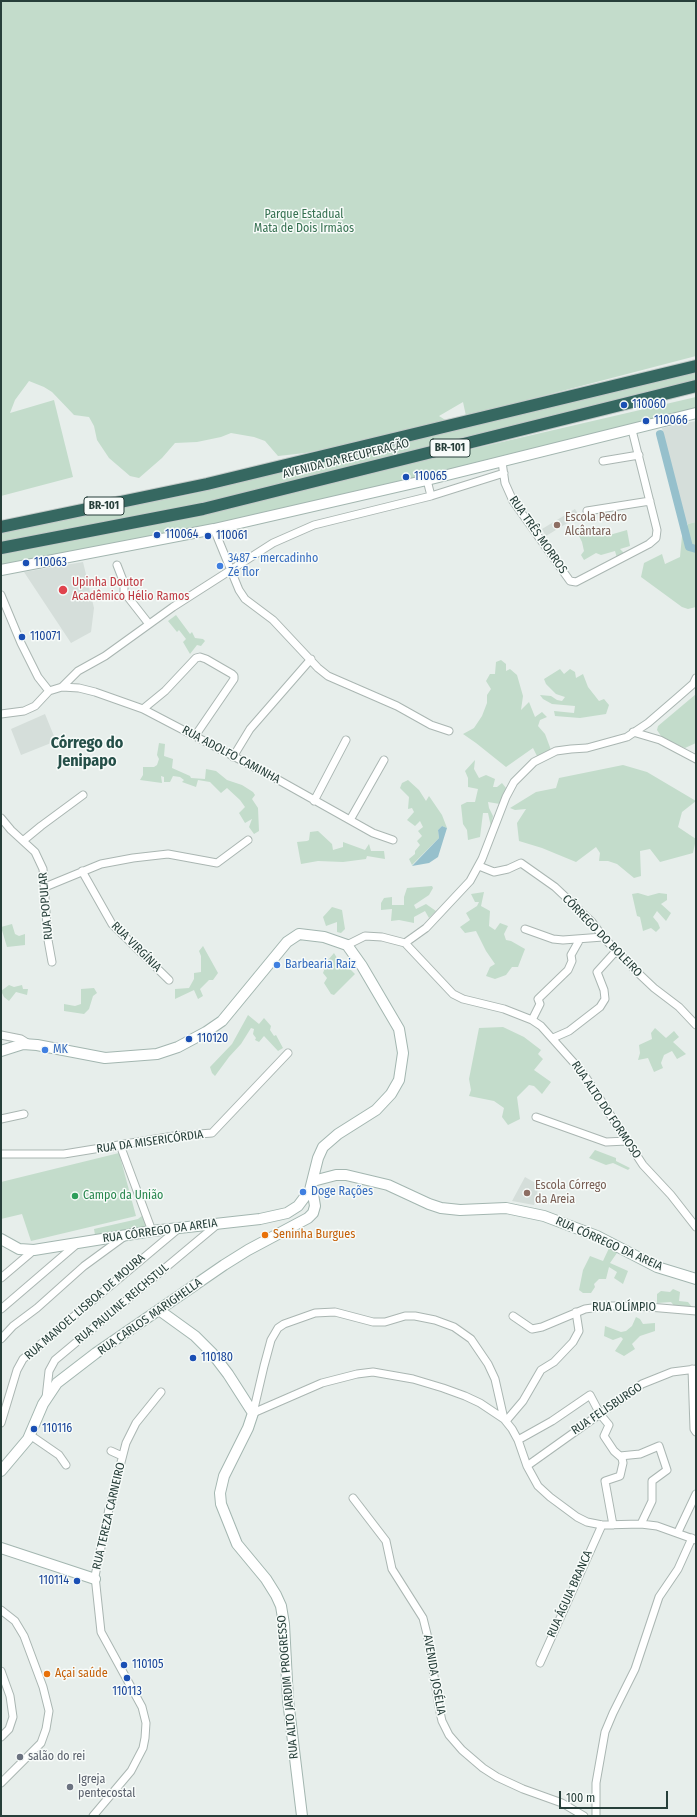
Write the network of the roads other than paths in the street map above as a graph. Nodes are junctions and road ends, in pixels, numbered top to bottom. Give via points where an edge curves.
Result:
1 (696, 366) edge
2 (696, 386) edge
3 (696, 413) edge
4 (632, 430) junction
5 (639, 455) junction
6 (603, 461) dead end
7 (502, 462) junction
8 (504, 473) junction
9 (427, 480) junction
10 (431, 496) junction
11 (650, 502) junction
12 (587, 511) dead end
13 (1, 527) edge
14 (214, 529) junction
15 (1, 548) edge
16 (117, 565) dead end
17 (1, 570) edge
18 (231, 570) junction
19 (1, 595) edge
20 (149, 624) junction
21 (310, 659) junction
22 (696, 678) edge
23 (62, 687) junction
24 (50, 691) junction
25 (143, 709) junction
26 (1, 714) edge
27 (449, 731) dead end
28 (633, 732) junction
29 (195, 736) junction
30 (346, 740) dead end
31 (233, 756) junction
32 (696, 759) edge
33 (384, 760) dead end
34 (83, 795) dead end
35 (314, 801) junction
36 (1, 820) edge
37 (350, 820) junction
38 (24, 840) junction
39 (248, 840) dead end
40 (393, 840) dead end
41 (479, 866) junction
42 (82, 871) junction
43 (45, 887) junction
44 (525, 929) dead end
45 (603, 937) junction
46 (580, 939) junction
47 (405, 943) junction
48 (347, 945) junction
49 (616, 952) junction
50 (52, 962) dead end
51 (169, 980) dead end
52 (532, 1020) junction
53 (696, 1025) edge
54 (1, 1035) edge
55 (553, 1038) junction
56 (29, 1044) junction
57 (1, 1051) edge
58 (288, 1053) dead end
59 (24, 1114) dead end
60 (536, 1117) dead end
61 (1, 1119) edge
62 (627, 1141) junction
63 (120, 1145) junction
64 (1, 1154) edge
65 (312, 1184) junction
66 (221, 1222) junction
67 (180, 1227) junction
68 (696, 1227) edge
69 (152, 1231) junction
70 (125, 1236) junction
71 (1, 1239) edge
72 (79, 1243) junction
73 (34, 1250) junction
74 (1, 1278) edge
75 (696, 1279) edge
76 (1, 1309) edge
77 (159, 1310) junction
78 (696, 1311) edge
79 (576, 1312) junction
80 (513, 1316) dead end
81 (1, 1339) edge
82 (694, 1369) edge
83 (161, 1392) dead end
84 (46, 1398) junction
85 (253, 1413) junction
86 (600, 1414) junction
87 (505, 1420) junction
88 (1, 1423) edge
89 (696, 1432) edge
90 (30, 1434) junction
91 (518, 1440) junction
92 (111, 1451) dead end
93 (122, 1456) junction
94 (620, 1456) junction
95 (66, 1465) dead end
96 (527, 1466) junction
97 (1, 1471) edge
98 (696, 1494) edge
99 (353, 1498) dead end
100 (641, 1524) junction
101 (602, 1525) junction
102 (613, 1525) junction
103 (678, 1532) junction
104 (694, 1539) edge
105 (1, 1548) edge
106 (96, 1579) junction
107 (1, 1610) edge
108 (540, 1663) dead end
109 (1, 1671) edge
110 (1, 1737) edge
111 (2, 1779) edge
112 (93, 1816) edge
113 (302, 1816) edge
114 (584, 1816) edge
115 (596, 1816) edge

1 - 13 highway, AVENIDA DA RECUPERAÇÃO / BR-101 via 213,483
2 - 15 highway, AVENIDA DA RECUPERAÇÃO / BR-101 via 203,509
3 - 4 street
4 - 5 street
4 - 7 street
5 - 6 street
5 - 11 street
7 - 8 street, RUA TRÊS MORROS
7 - 9 street
8 - 10 street
8 - 11 street, RUA TRÊS MORROS via 513,501 573,582 656,538 657,530
9 - 10 street
9 - 14 street
10 - 18 street via 314,525 273,543
11 - 12 street
14 - 17 street
14 - 18 street
16 - 20 street via 124,582 124,592
18 - 20 street
18 - 21 street via 245,599 267,614
19 - 24 street via 38,677
20 - 23 street via 105,656 78,671
21 - 27 street via 328,676
21 - 31 street via 250,729
22 - 28 street via 677,698
23 - 24 street
23 - 25 street, RUA ADOLFO CAMINHA via 95,692
24 - 26 street via 35,706 24,711
25 - 29 street, RUA ADOLFO CAMINHA
25 - 29 street via 165,691 196,658 202,658 234,676
28 - 32 street via 660,740
28 - 41 street via 627,737 602,745 556,752 534,762 514,782
29 - 31 street, RUA ADOLFO CAMINHA
30 - 35 street
31 - 35 street, RUA ADOLFO CAMINHA
33 - 37 street
34 - 38 street
35 - 37 street, RUA ADOLFO CAMINHA
36 - 38 street, RUA POPULAR
37 - 40 street, RUA ADOLFO CAMINHA via 373,833
38 - 43 street, RUA POPULAR via 39,859
39 - 42 street via 217,863 168,854 114,862
41 - 45 street, CÓRREGO DO BOLEIRO via 494,872 521,863 564,895 592,922
41 - 47 street via 470,881 435,919
42 - 43 street
42 - 51 street, RUA VIRGÍNIA via 112,924
43 - 50 street, RUA POPULAR
44 - 46 street via 553,939
45 - 46 street
45 - 49 street, CÓRREGO DO BOLEIRO
46 - 52 street via 571,955 572,962 568,970 538,999 540,1004
47 - 48 street via 365,936
47 - 52 street, RUA ALTO DO FORMOSO via 453,994
48 - 56 street via 317,935 294,936 222,1021 192,1040 168,1051 105,1058
48 - 65 street via 399,1029 403,1045 402,1064 396,1086 386,1100 320,1150
49 - 53 street, CÓRREGO DO BOLEIRO via 654,988 680,1007
49 - 55 street via 597,972 605,999 600,1007 569,1031
52 - 55 street, RUA ALTO DO FORMOSO
54 - 56 street via 21,1039
55 - 62 street, RUA ALTO DO FORMOSO via 591,1084
56 - 57 street via 16,1045
58 - 63 street, RUA DA MISERICÓRDIA via 212,1133
59 - 61 street
60 - 62 street via 606,1142
62 - 68 street, RUA ALTO DO FORMOSO via 643,1165
63 - 64 street, RUA DA MISERICÓRDIA via 64,1154
63 - 69 street
65 - 66 street, RUA CÓRREGO DA AREIA via 298,1206 287,1213
65 - 75 street, RUA CÓRREGO DA AREIA via 336,1175 346,1175 388,1185 441,1208 506,1208 544,1216 597,1236 658,1267
65 - 77 street, RUA CARLOS MARIGHELLA via 315,1206 308,1218 242,1254
66 - 67 street, RUA CÓRREGO DA AREIA
66 - 84 street, RUA PAULINE REICHSTUL via 55,1360 49,1372
67 - 69 street, RUA CÓRREGO DA AREIA
67 - 88 street, RUA MANOEL LISBOA DE MOURA via 23,1360 17,1370
69 - 70 street, RUA CÓRREGO DA AREIA
70 - 72 street, RUA CÓRREGO DA AREIA
70 - 81 street via 84,1266
71 - 73 street, RUA CÓRREGO DA AREIA via 20,1249
72 - 73 street, RUA CÓRREGO DA AREIA
72 - 76 street
73 - 74 street
77 - 84 street, RUA CARLOS MARIGHELLA via 64,1377
77 - 85 street via 195,1336 212,1353
78 - 79 street, RUA OLÍMPIO via 606,1306
79 - 80 street, RUA OLÍMPIO via 532,1329
79 - 87 street via 579,1331 573,1342 554,1362 541,1370 523,1401
82 - 86 street, RUA FELISBURGO via 672,1372 642,1384
82 - 89 street via 693,1424
83 - 93 street, RUA TEREZA CARNEIRO via 130,1432
84 - 90 street, RUA CARLOS MARIGHELLA
85 - 87 street via 322,1383 374,1372 444,1388 480,1403
85 - 87 street via 271,1340 278,1328 315,1313 334,1312 373,1322 415,1316 454,1327 471,1339 488,1364 495,1379
85 - 113 street, RUA ALTO JARDIM PROGRESSO via 224,1476 220,1493 221,1504 237,1544 266,1579 281,1606 288,1700
86 - 91 street via 590,1395
86 - 94 street via 609,1425 604,1436
86 - 96 street, RUA FELISBURGO
87 - 91 street
90 - 95 street via 58,1455
90 - 97 street, RUA CARLOS MARIGHELLA
91 - 96 street
92 - 93 street
93 - 106 street, RUA TEREZA CARNEIRO
94 - 100 street via 640,1454 660,1446 667,1470 652,1481 652,1501
94 - 102 street via 623,1463 620,1476 605,1481
96 - 101 street via 538,1486 556,1502 587,1522
98 - 103 street
99 - 114 street, AVENIDA JOSÉLIA via 386,1541 392,1569 423,1618 440,1712 449,1735 483,1768 497,1777 523,1790 562,1803
100 - 102 street
100 - 103 street
101 - 102 street
101 - 108 street, RUA ÁGUIA BRANCA
103 - 104 street
104 - 115 street via 678,1570 659,1597 635,1669 608,1725 596,1783
105 - 106 street
106 - 112 street, RUA TEREZA CARNEIRO via 101,1632 142,1707 146,1723 143,1748 136,1763
107 - 111 street via 15,1622 24,1636 49,1711 41,1743
109 - 110 street via 10,1696 13,1718

